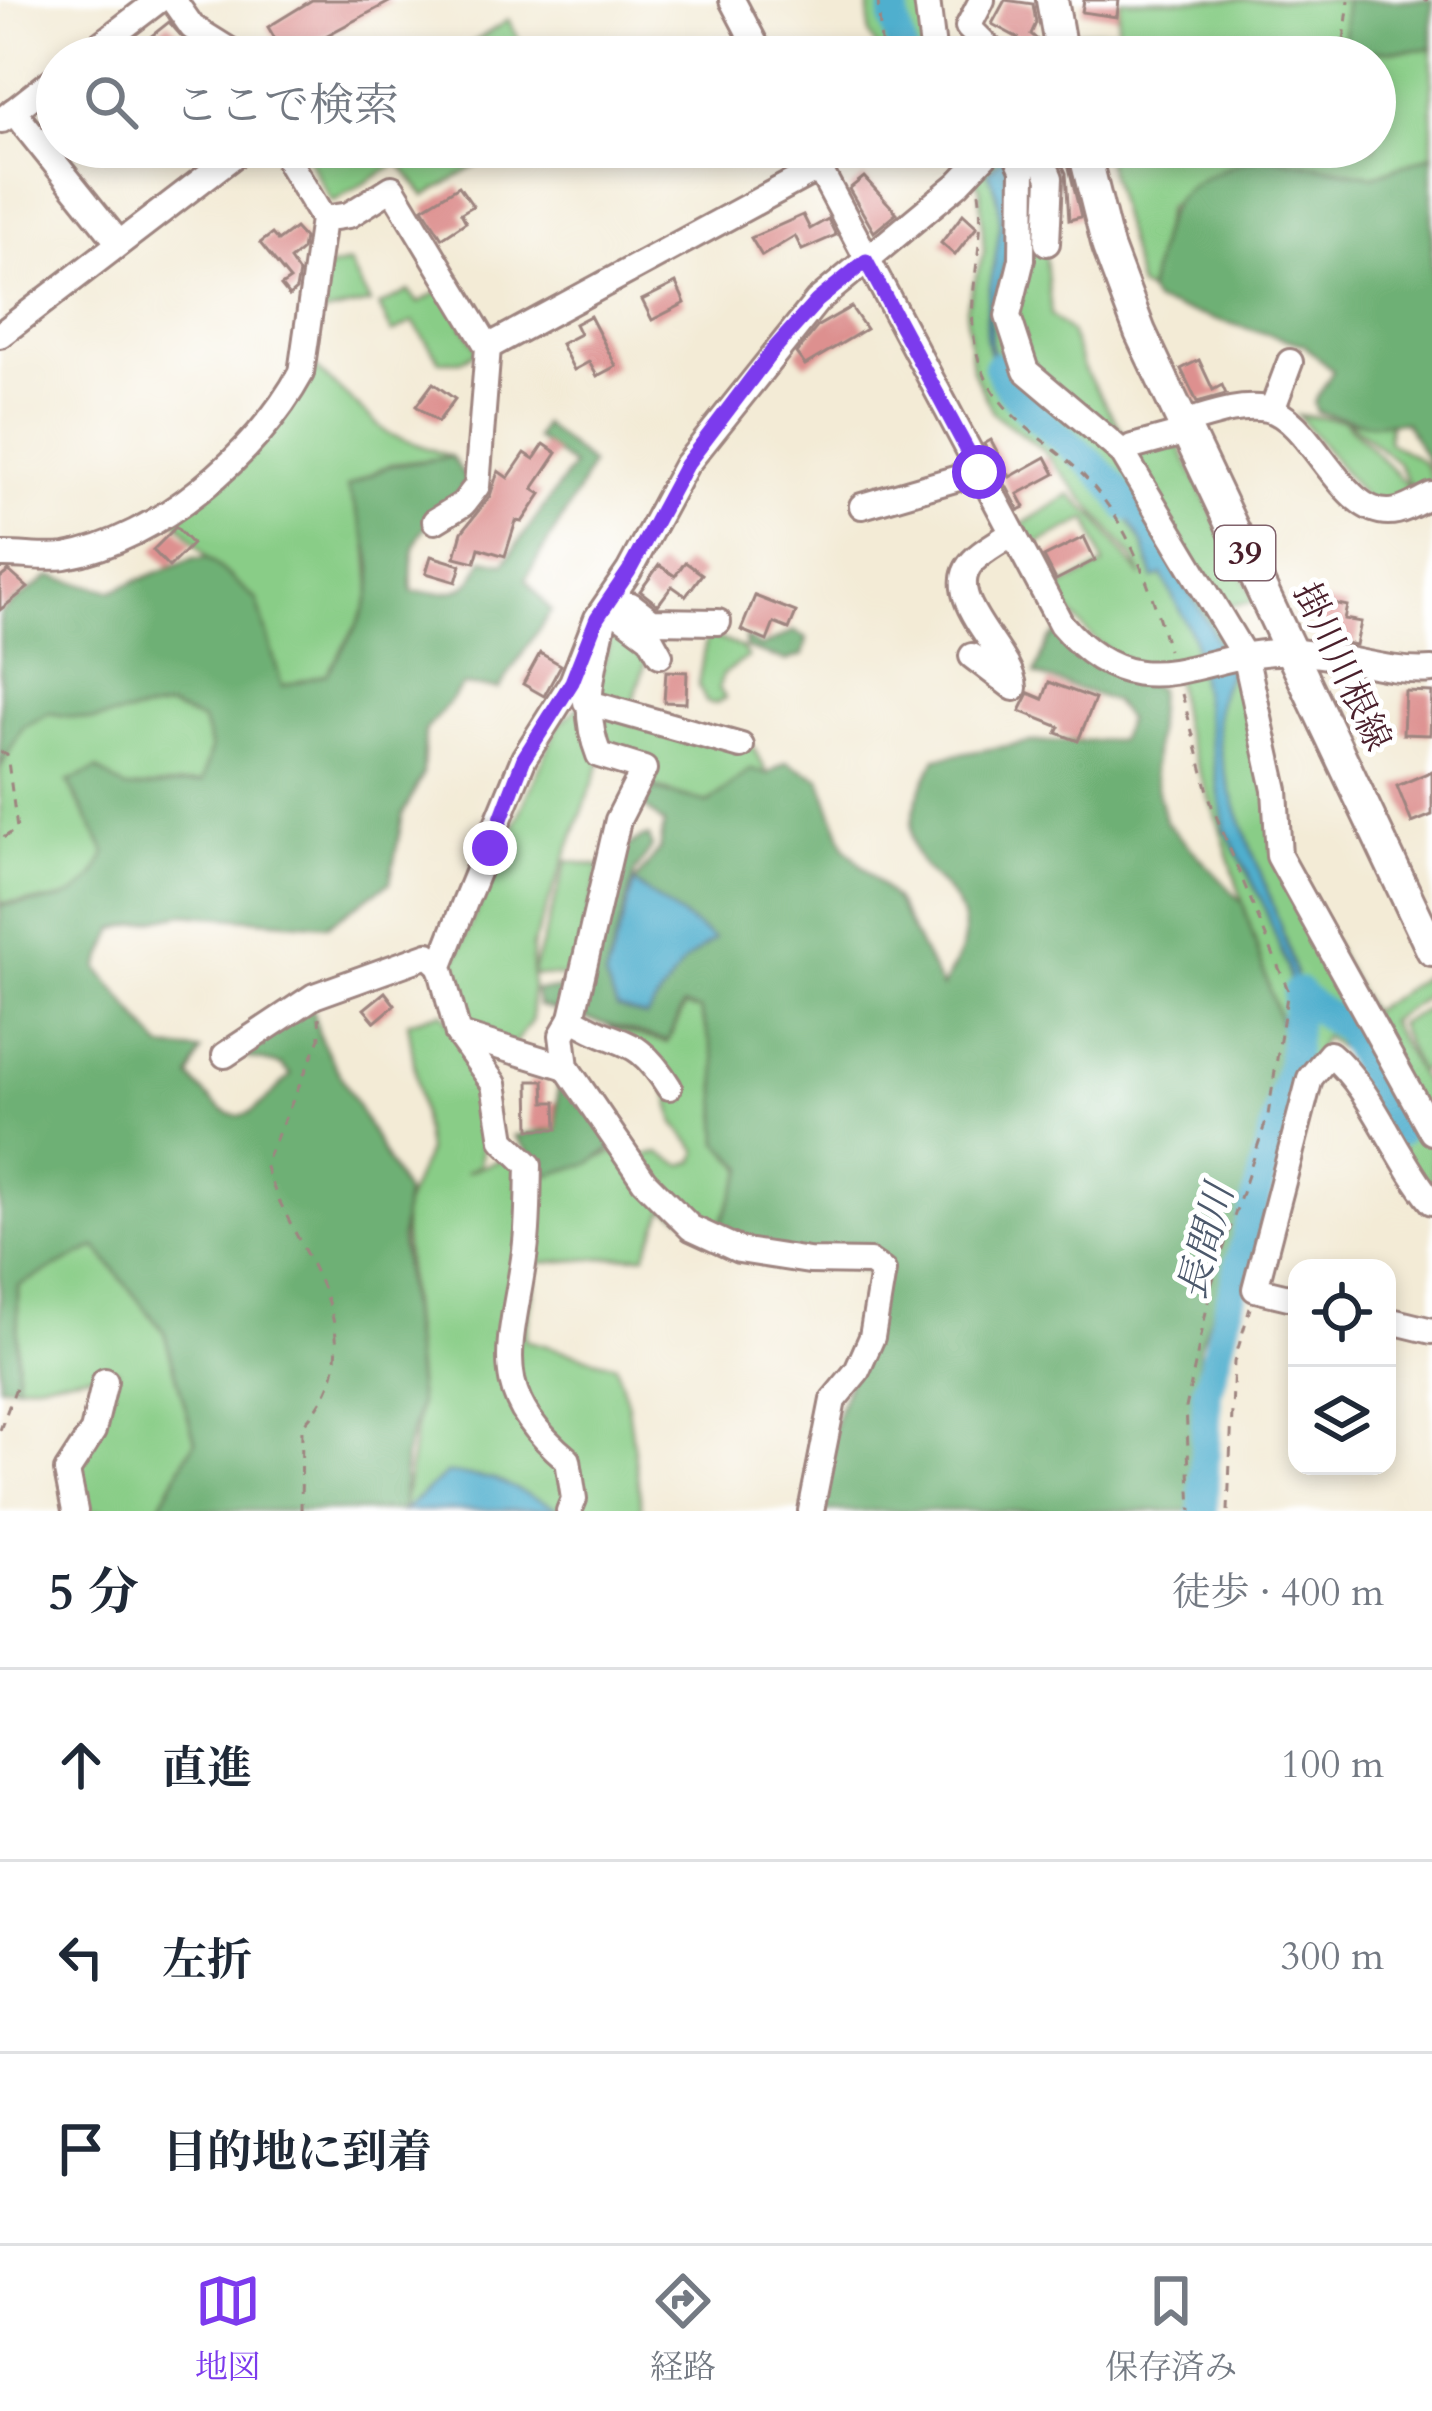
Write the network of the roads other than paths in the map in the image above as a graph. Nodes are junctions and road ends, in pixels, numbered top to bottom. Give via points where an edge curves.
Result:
1 (159, 0) edge
2 (173, 0) edge
3 (732, 0) edge
4 (927, 0) edge
5 (982, 0) edge
6 (1052, 0) edge
7 (112, 36) edge
8 (205, 36) edge
9 (751, 36) edge
10 (931, 36) edge
11 (977, 36) edge
12 (1058, 36) edge
13 (36, 93) edge
14 (6, 116) edge
15 (36, 150) edge
16 (52, 168) edge
17 (217, 168) edge
18 (293, 168) edge
19 (796, 168) edge
20 (818, 168) edge
21 (973, 168) edge
22 (1023, 168) edge
23 (1046, 168) edge
24 (1089, 168) edge
25 (323, 219) junction
26 (119, 243) junction
27 (1047, 244) dead end
28 (866, 261) junction
29 (0, 335) edge
30 (488, 347) junction
31 (1290, 362) dead end
32 (1272, 410) junction
33 (1185, 428) junction
34 (1132, 447) dead end
35 (979, 472) junction
36 (1432, 495) edge
37 (862, 506) dead end
38 (435, 521) dead end
39 (1012, 533) junction
40 (0, 555) edge
41 (611, 599) junction
42 (718, 622) dead end
43 (1292, 651) junction
44 (660, 655) dead end
45 (972, 656) dead end
46 (1235, 662) junction
47 (1432, 670) edge
48 (586, 703) junction
49 (741, 746) dead end
50 (1422, 904) edge
51 (1432, 950) edge
52 (440, 966) junction
53 (572, 1018) junction
54 (458, 1034) junction
55 (225, 1055) dead end
56 (566, 1067) junction
57 (494, 1084) junction
58 (668, 1087) dead end
59 (517, 1111) dead end
60 (1432, 1132) edge
61 (1432, 1202) edge
62 (1288, 1297) edge
63 (1396, 1322) edge
64 (1432, 1331) edge
65 (105, 1381) dead end
66 (75, 1511) edge
67 (568, 1511) edge
68 (811, 1511) edge

1 - 7 street
2 - 8 street
3 - 9 street
4 - 10 street
5 - 11 street via 968,27
6 - 12 main road
13 - 14 street
14 - 15 street
16 - 26 street
17 - 26 street
18 - 25 street
19 - 30 street
20 - 28 street
21 - 28 street
22 - 46 street via 1022,259 1009,316 1026,371 1122,452
23 - 27 street
24 - 33 main road, 掛川川根線 / 39 via 1115,268
25 - 30 street via 349,214 392,188
25 - 40 street via 301,374 239,458 112,542 62,556
26 - 29 street
28 - 35 street
28 - 41 street via 817,301 686,465
30 - 38 street via 490,463 464,504
31 - 32 street
32 - 33 street via 1237,408
32 - 36 street via 1355,498 1396,511
33 - 34 street
33 - 43 main road, 掛川川根線 / 39
35 - 37 street
35 - 39 street
39 - 45 street via 970,563 964,584 979,628 1013,669 1014,688
39 - 46 street via 1075,640 1148,677
41 - 42 street via 652,621
41 - 44 street
41 - 48 street
41 - 52 street via 524,758
43 - 46 street
43 - 47 street
43 - 50 main road, 掛川川根線 / 39
46 - 60 street via 1275,790 1279,856
48 - 49 street
48 - 53 street via 599,754 644,769 618,820
50 - 51 main road, 掛川川根線 / 39
52 - 54 street
52 - 55 street via 428,955 310,999
53 - 56 street via 562,1035
53 - 58 street via 639,1046
54 - 56 street
54 - 57 street
56 - 68 street via 644,1181 691,1228 739,1250 870,1262 883,1271 862,1363 833,1400
57 - 59 street
57 - 67 street via 503,1140 529,1165 525,1254 506,1357 537,1434 568,1460
61 - 62 street via 1330,1054 1310,1078 1256,1289
63 - 64 street
65 - 66 street via 93,1431 67,1471

